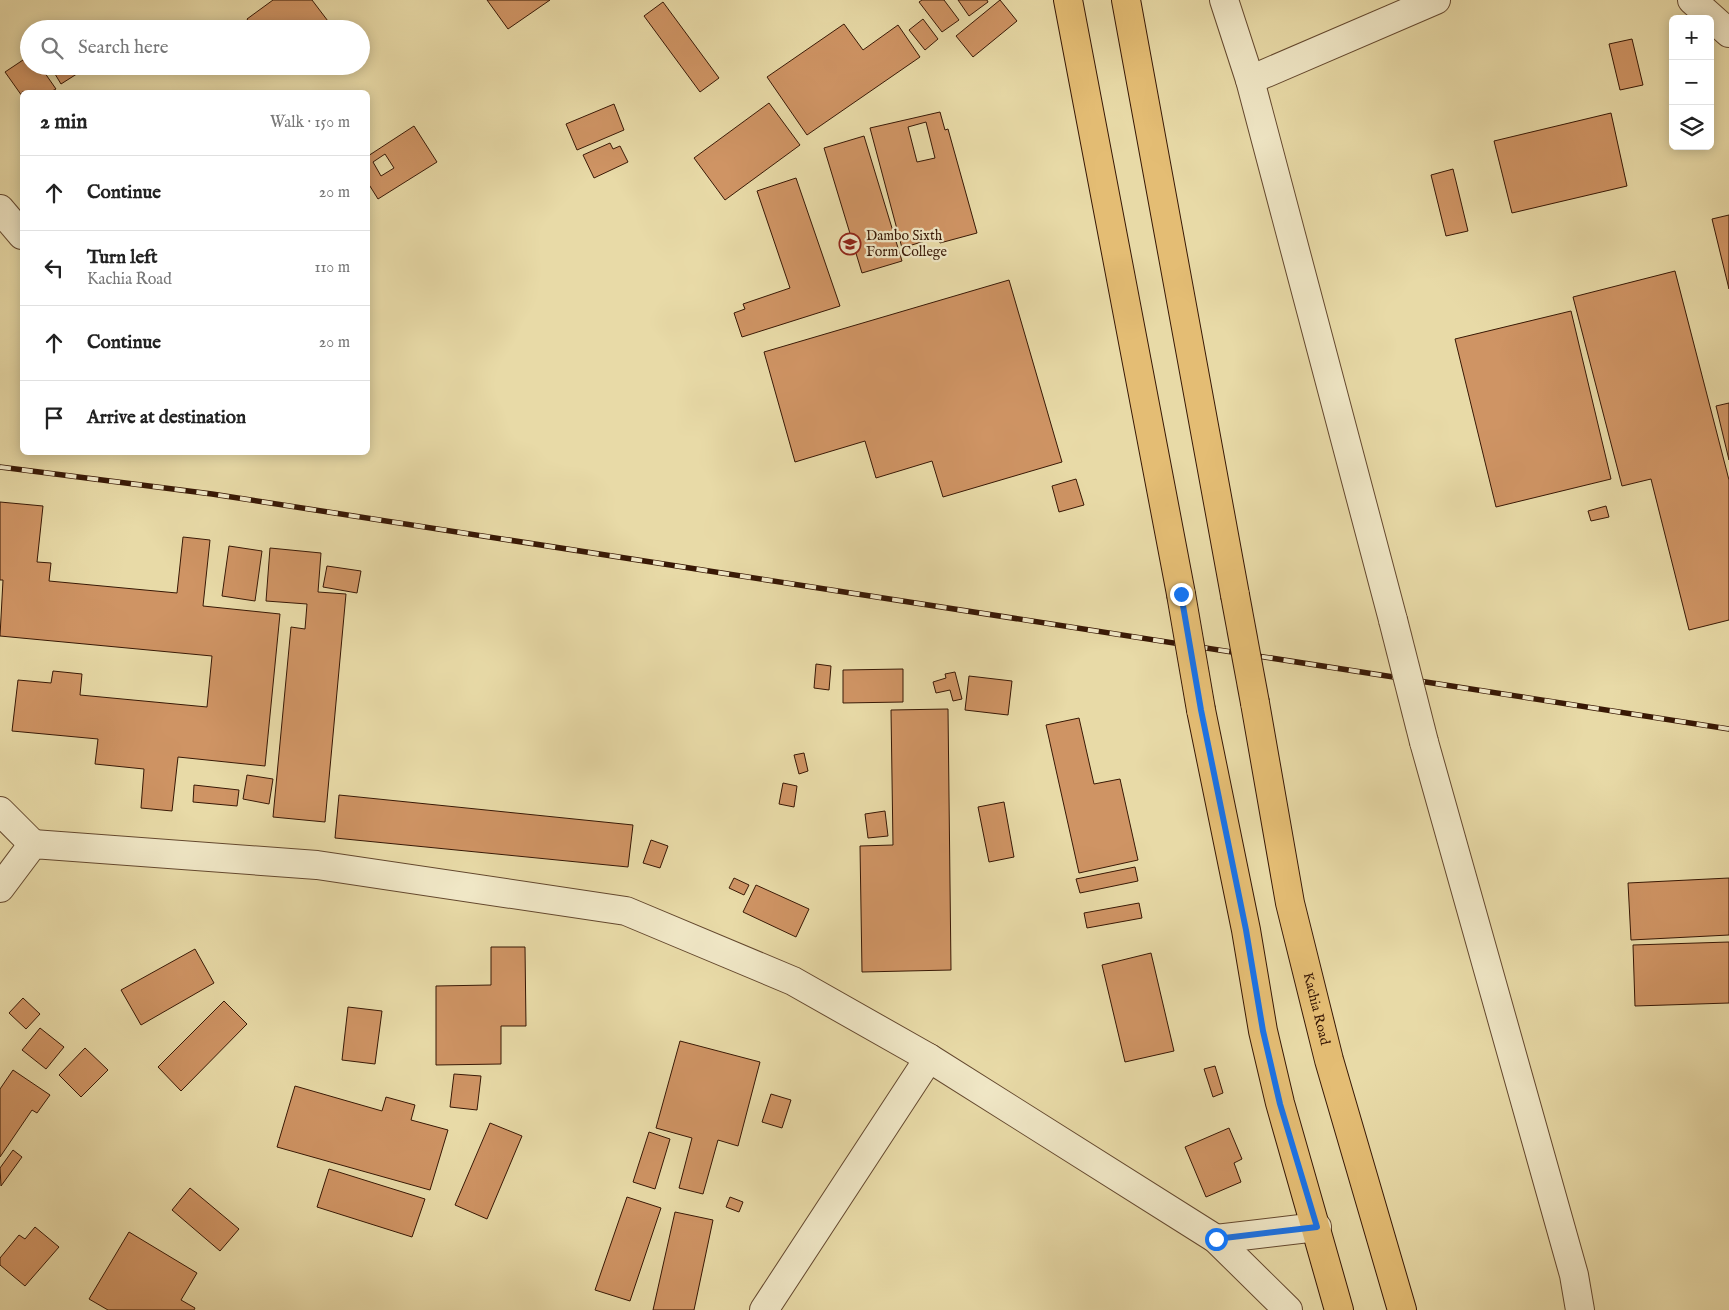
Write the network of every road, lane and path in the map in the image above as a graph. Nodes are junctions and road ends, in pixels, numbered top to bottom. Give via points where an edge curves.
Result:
1 (1068, 0) edge
2 (1126, 0) edge
3 (1224, 0) edge
4 (1436, 0) edge
5 (1692, 0) edge
6 (1729, 33) edge
7 (1250, 80) junction
8 (0, 209) edge
9 (20, 233) edge
10 (0, 811) edge
11 (33, 844) junction
12 (0, 888) edge
13 (929, 1058) junction
14 (1317, 1227) junction
15 (1216, 1239) junction
16 (764, 1310) edge
17 (1288, 1310) edge
18 (1339, 1310) edge
19 (1402, 1310) edge
20 (1580, 1310) edge

1 - 14 main road, bridge via 1263,1031 1280,1104
2 - 19 main road, Kachia Road, bridge via 1290,903 1329,1060
3 - 7 street
4 - 7 street
5 - 6 street
7 - 20 street, bridge via 1424,742 1574,1275
8 - 9 street
10 - 11 street
11 - 12 street
11 - 13 street via 317,865 626,912 793,981
13 - 15 street
13 - 16 street
14 - 15 street
14 - 18 main road
15 - 17 street

